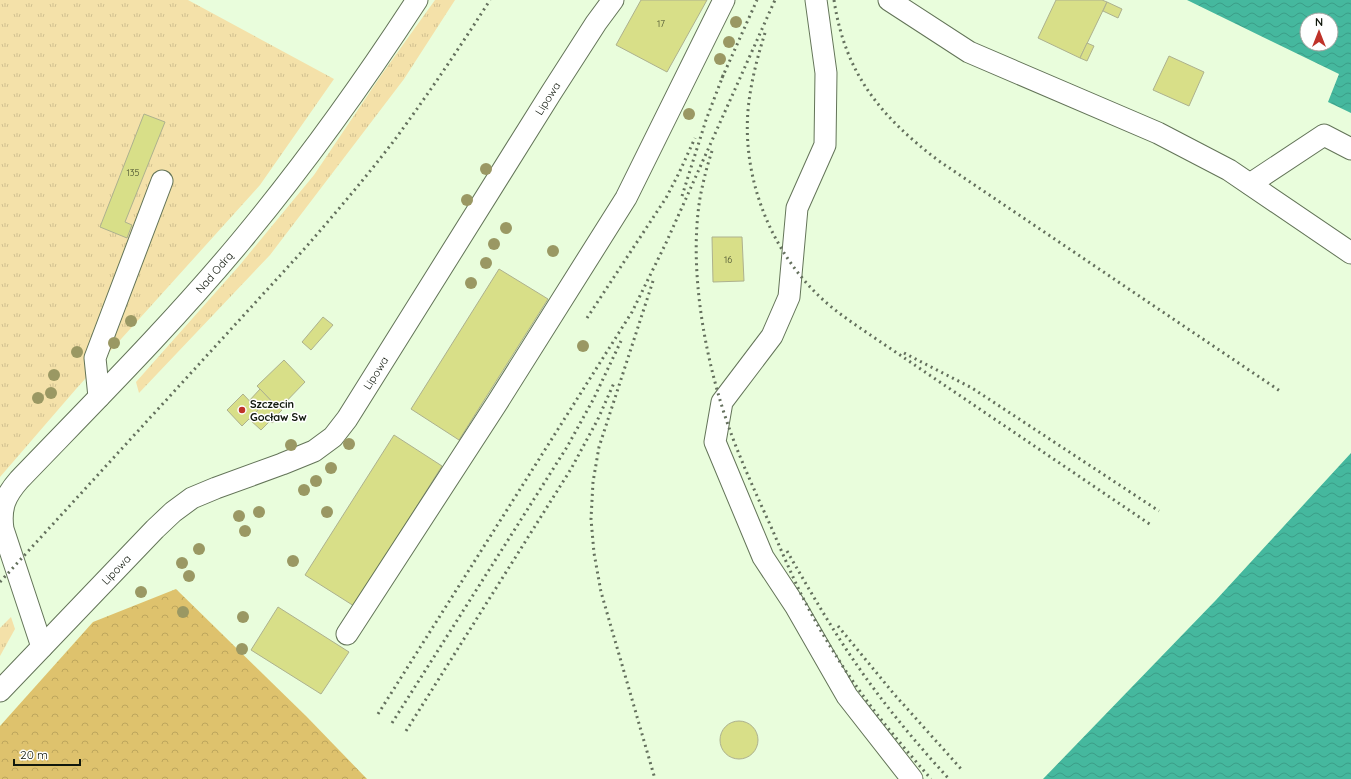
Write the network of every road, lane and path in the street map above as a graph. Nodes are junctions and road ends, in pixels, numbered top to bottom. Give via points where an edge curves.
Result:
1 (417, 0) edge
2 (613, 0) edge
3 (724, 0) edge
4 (816, 0) edge
5 (889, 0) edge
6 (1351, 150) edge
7 (162, 181) dead end
8 (1250, 184) junction
9 (1351, 253) edge
10 (99, 397) junction
11 (2, 530) edge
12 (347, 634) dead end
13 (42, 646) junction
14 (0, 691) edge
15 (912, 779) edge

1 - 10 street, Nad Odrą via 341,112 241,241 190,300
2 - 13 street, Lipowa via 333,437 314,451 289,462 192,498 155,529
3 - 12 street via 626,198
4 - 15 street via 826,73 825,145 797,208 789,297 772,336 722,402 715,442 763,557 796,607 847,696
5 - 8 street via 969,52 1158,133 1229,170
6 - 8 street via 1324,135
7 - 10 street via 95,358
8 - 9 street
10 - 11 street, Nad Odrą via 8,494 2,509
11 - 13 street
13 - 14 street, Lipowa

